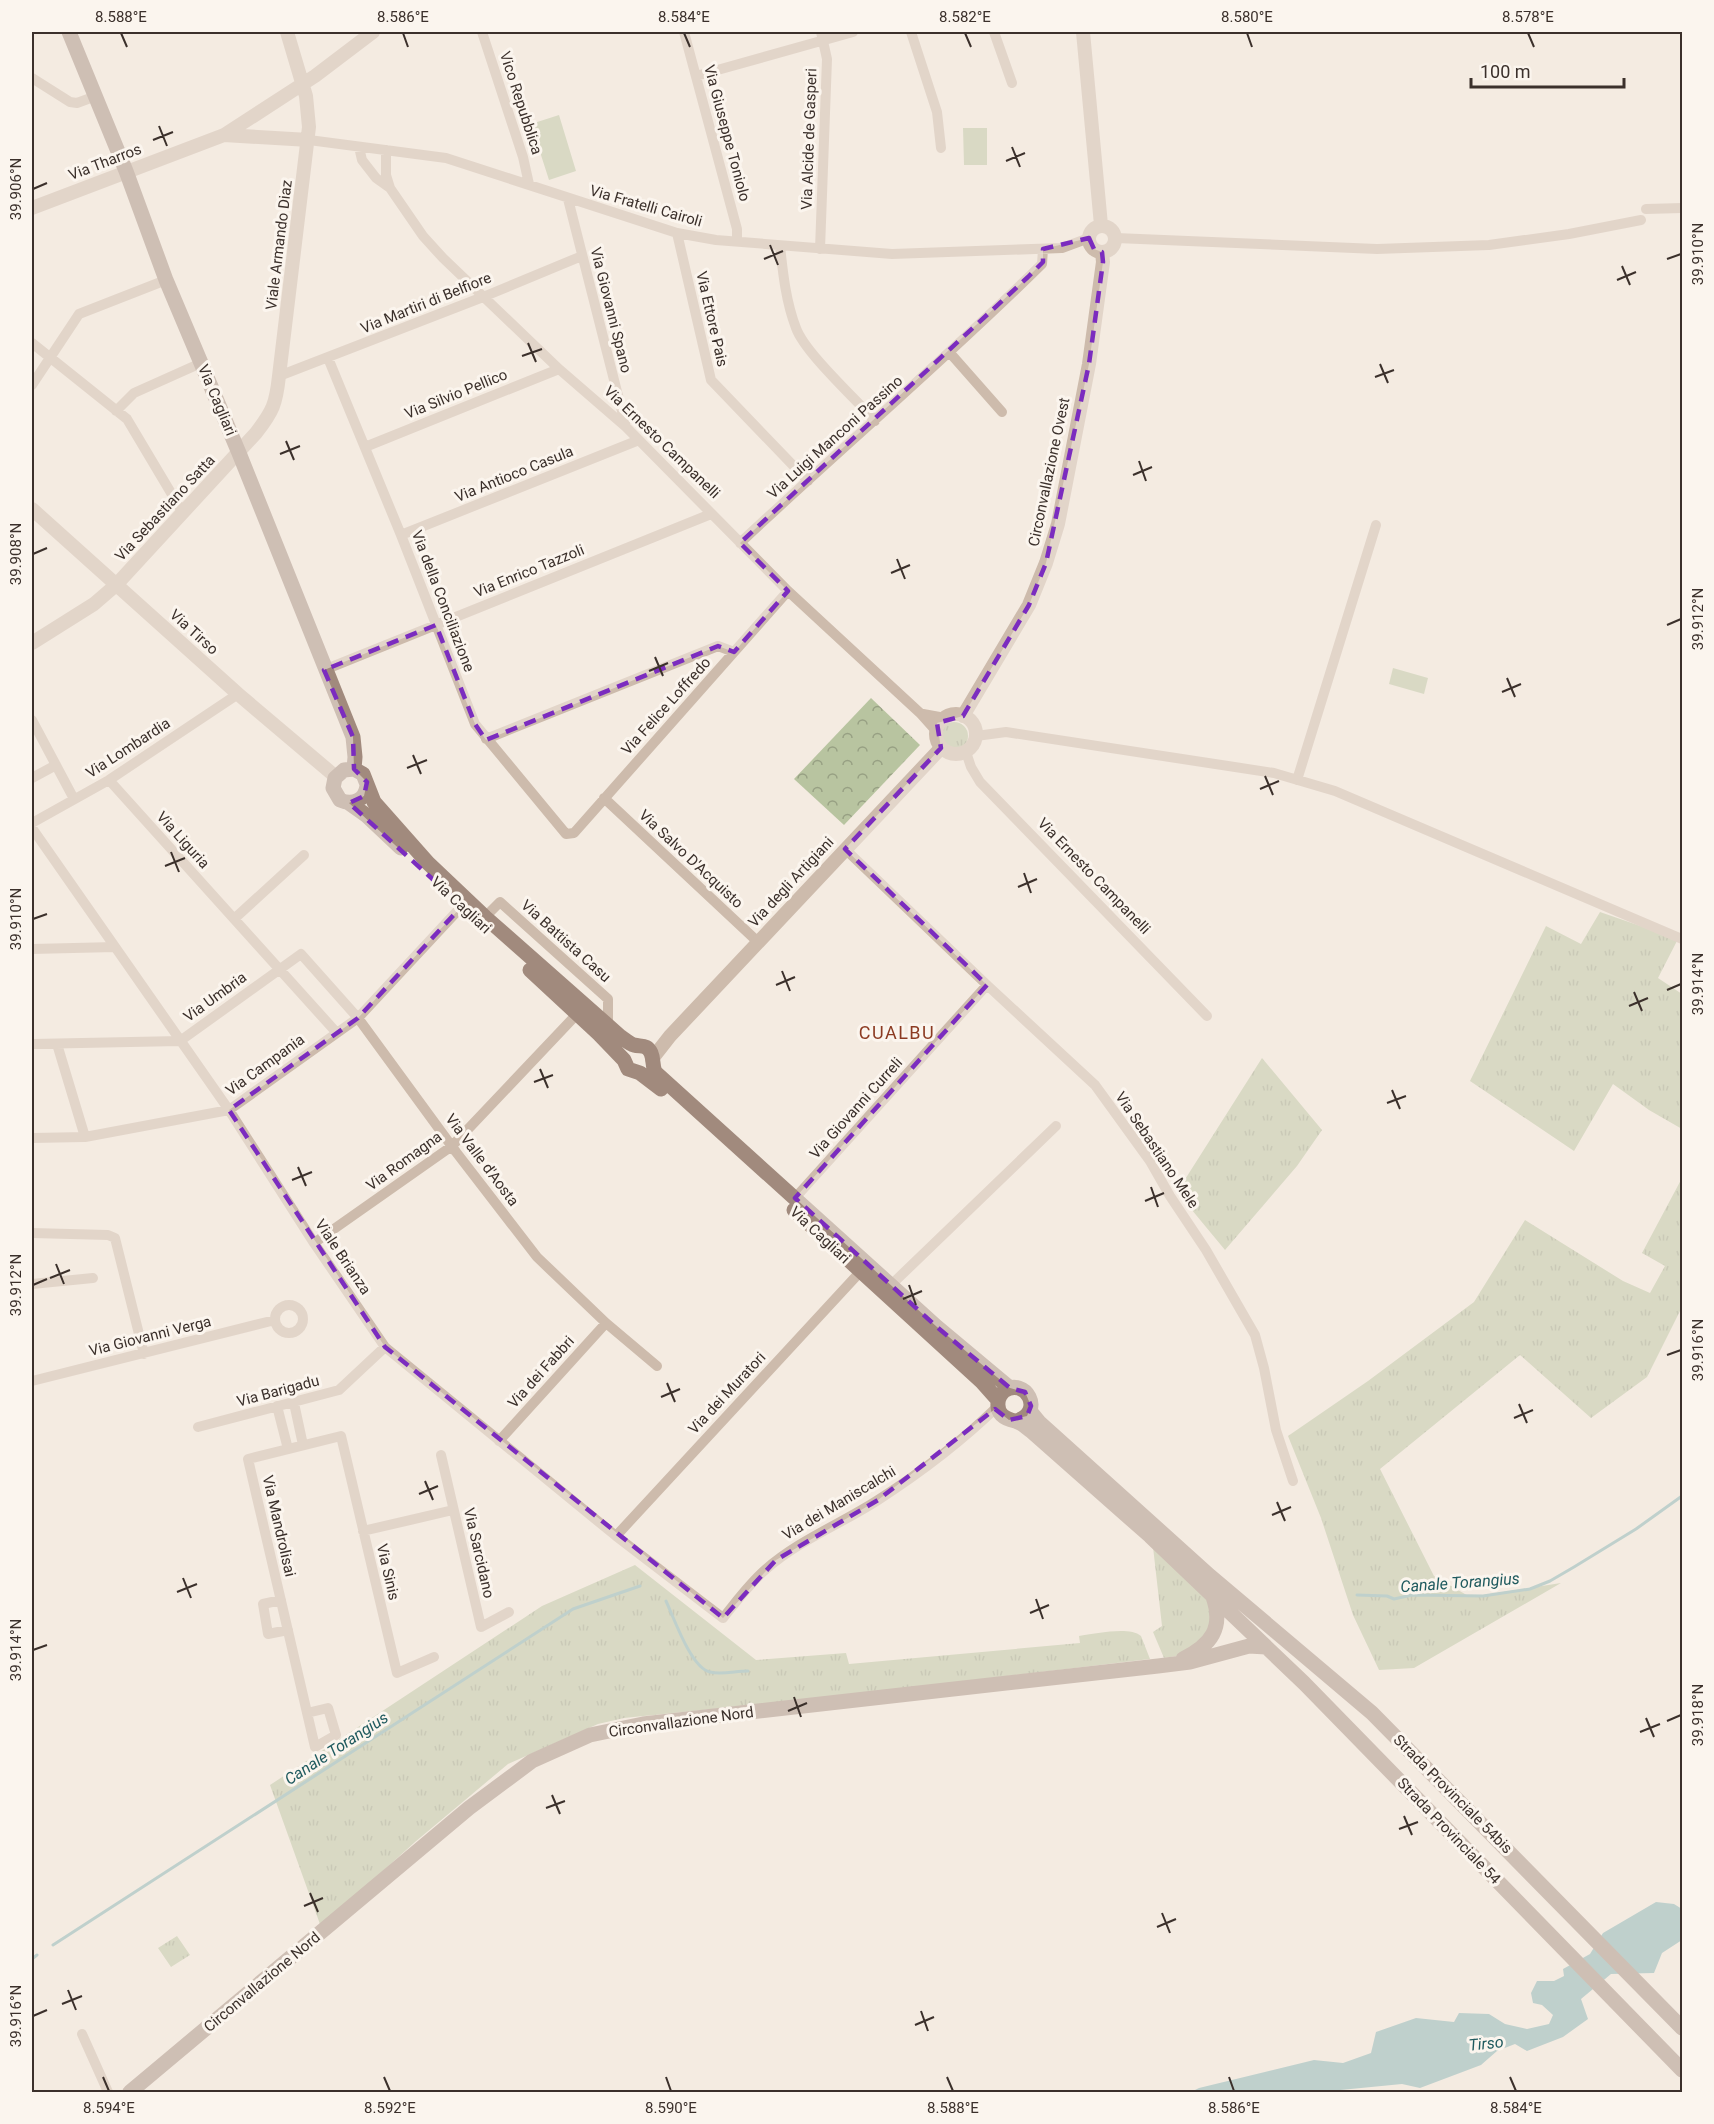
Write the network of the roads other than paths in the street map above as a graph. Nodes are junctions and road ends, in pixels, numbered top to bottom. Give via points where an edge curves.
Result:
1 (287, 32) edge
2 (373, 32) edge
3 (482, 32) edge
4 (684, 32) edge
5 (853, 32) edge
6 (911, 32) edge
7 (994, 32) edge
8 (1083, 32) edge
9 (73, 33) edge
10 (822, 36) edge
11 (696, 76) junction
12 (32, 78) edge
13 (1012, 83) dead end
14 (304, 84) junction
15 (96, 96) junction
16 (246, 121) junction
17 (224, 135) junction
18 (250, 137) junction
19 (309, 140) junction
20 (359, 147) junction
21 (941, 148) dead end
22 (386, 150) junction
23 (126, 171) junction
24 (529, 184) junction
25 (390, 188) junction
26 (568, 200) junction
27 (32, 208) edge
28 (1683, 208) edge
29 (1646, 209) dead end
30 (1641, 220) dead end
31 (1101, 225) junction
32 (676, 233) junction
33 (1089, 238) junction
34 (1116, 238) junction
35 (737, 242) junction
36 (780, 246) junction
37 (820, 249) junction
38 (1043, 249) junction
39 (1102, 252) junction
40 (582, 256) junction
41 (166, 280) junction
42 (483, 297) junction
43 (32, 343) edge
44 (950, 353) junction
45 (49, 358) junction
46 (328, 358) junction
47 (201, 363) junction
48 (560, 369) junction
49 (279, 376) junction
50 (32, 385) edge
51 (117, 411) junction
52 (1002, 412) dead end
53 (875, 421) junction
54 (626, 427) junction
55 (639, 440) junction
56 (365, 447) junction
57 (239, 453) junction
58 (808, 481) junction
59 (32, 509) edge
60 (183, 513) junction
61 (711, 514) junction
62 (1376, 525) dead end
63 (402, 535) junction
64 (740, 543) junction
65 (116, 585) junction
66 (788, 591) junction
67 (436, 625) junction
68 (32, 644) edge
69 (734, 652) junction
70 (324, 670) junction
71 (238, 694) junction
72 (920, 713) junction
73 (963, 716) junction
74 (945, 718) junction
75 (32, 721) edge
76 (937, 732) junction
77 (976, 736) junction
78 (486, 740) junction
79 (941, 748) junction
80 (966, 752) junction
81 (56, 765) junction
82 (354, 770) junction
83 (336, 777) junction
84 (32, 778) edge
85 (110, 780) junction
86 (1297, 780) junction
87 (367, 786) junction
88 (604, 798) junction
89 (74, 799) junction
90 (349, 803) junction
91 (32, 823) edge
92 (32, 828) edge
93 (564, 833) joint
94 (845, 849) junction
95 (304, 855) dead end
96 (462, 906) junction
97 (485, 917) junction
98 (234, 919) junction
99 (1683, 939) edge
100 (758, 942) junction
101 (114, 947) junction
102 (32, 949) edge
103 (301, 954) joint
104 (279, 969) junction
105 (987, 985) junction
106 (577, 1014) junction
107 (1207, 1016) dead end
108 (358, 1018) junction
109 (608, 1026) junction
110 (336, 1032) junction
111 (666, 1040) junction
112 (180, 1041) junction
113 (32, 1044) edge
114 (57, 1044) junction
115 (637, 1045) junction
116 (624, 1060) junction
117 (648, 1066) junction
118 (229, 1110) junction
119 (1056, 1126) dead end
120 (85, 1137) junction
121 (32, 1138) edge
122 (452, 1146) junction
123 (795, 1198) junction
124 (32, 1233) edge
125 (314, 1243) junction
126 (860, 1272) junction
127 (93, 1278) dead end
128 (32, 1284) edge
129 (891, 1285) junction
130 (275, 1320) dead end
131 (606, 1323) junction
132 (385, 1347) junction
133 (144, 1354) junction
134 (657, 1366) dead end
135 (32, 1381) edge
136 (1010, 1388) junction
137 (294, 1403) junction
138 (998, 1403) junction
139 (277, 1406) junction
140 (1030, 1411) junction
141 (1012, 1421) junction
142 (980, 1424) junction
143 (198, 1427) dead end
144 (499, 1441) junction
145 (303, 1444) junction
146 (288, 1449) junction
147 (441, 1455) dead end
148 (1293, 1481) dead end
149 (453, 1510) junction
150 (363, 1531) junction
151 (616, 1536) junction
152 (1208, 1585) junction
153 (281, 1600) junction
154 (509, 1612) dead end
155 (723, 1618) joint
156 (288, 1630) junction
157 (1266, 1647) junction
158 (434, 1657) dead end
159 (1174, 1663) junction
160 (307, 1713) dead end
161 (1683, 2028) edge
162 (82, 2034) dead end
163 (1683, 2070) edge
164 (108, 2092) edge
165 (130, 2092) edge

1 - 14 street, Viale Armando Diaz
2 - 14 street, Via Tharros
3 - 24 street, Vico Repubblica
4 - 11 street, Via Giuseppe Toniolo
5 - 10 street
6 - 21 street via 937,112
7 - 13 street
8 - 31 street
9 - 15 main road, Via Cagliari
10 - 11 street
10 - 37 street, Via Alcide de Gasperi via 827,59
11 - 35 street, Via Giuseppe Toniolo via 737,229
12 - 15 street via 70,102
14 - 16 street, Via Tharros
14 - 19 street, Viale Armando Diaz
15 - 23 main road, Via Cagliari
16 - 17 street, Via Tharros
16 - 18 street via 243,130
17 - 18 street, Via Tharros
17 - 23 street, Via Tharros
18 - 19 street, Via Tharros
19 - 20 street, Via Fratelli Cairoli
19 - 49 street, Viale Armando Diaz
20 - 22 street, Via Fratelli Cairoli
20 - 25 street, Via Ernesto Campanelli via 362,160
22 - 24 street, Via Fratelli Cairoli via 446,158
22 - 25 street, Via Ernesto Campanelli
23 - 27 street, Via Tharros
23 - 41 main road, Via Cagliari
24 - 26 street, Via Fratelli Cairoli
25 - 42 street, Via Ernesto Campanelli via 423,236
26 - 32 street, Via Fratelli Cairoli
26 - 40 street, Via Giovanni Spano
28 - 29 street
30 - 34 street via 1489,245 1377,249
31 - 33 street
31 - 34 street via 1110,228
32 - 35 street, Via Fratelli Cairoli
32 - 58 street, Via Ettore Pais via 711,380
33 - 38 street, Via Fratelli Cairoli via 1062,248
33 - 39 street via 1094,249
34 - 39 street via 1113,247
35 - 36 street, Via Fratelli Cairoli
36 - 37 street, Via Fratelli Cairoli
36 - 53 street via 784,284 797,330
37 - 38 street, Via Fratelli Cairoli via 892,254
38 - 44 street, Via Luigi Manconi Passino via 1042,264
39 - 73 street, Circonvallazione Ovest via 1089,364 1058,524 1029,605
40 - 42 street, Via Martiri di Belfiore
40 - 54 street, Via Giovanni Spano
41 - 45 street via 79,314
41 - 47 main road, Via Cagliari
42 - 46 street, Via Martiri di Belfiore
42 - 48 street, Via Ernesto Campanelli
43 - 45 street
44 - 52 street
44 - 53 street, Via Luigi Manconi Passino
45 - 50 street
45 - 51 street
46 - 49 street, Via Martiri di Belfiore
46 - 56 street, Via della Conciliazione
47 - 51 street via 134,393
47 - 57 main road, Via Cagliari
48 - 54 street, Via Ernesto Campanelli
48 - 56 street, Via Silvio Pellico
49 - 57 street, Viale Armando Diaz via 272,412
51 - 60 street via 127,420
53 - 58 street, Via Luigi Manconi Passino
54 - 55 street, Via Ernesto Campanelli
55 - 61 street, Via Ernesto Campanelli
55 - 63 street, Via Antioco Casula
56 - 63 street, Via della Conciliazione
57 - 60 street, Via Sebastiano Satta
57 - 70 main road, Via Cagliari
58 - 64 street, Via Luigi Manconi Passino
59 - 65 street, Via Tirso
60 - 65 street, Via Sebastiano Satta
61 - 64 street, Via Ernesto Campanelli
61 - 67 street, Via Enrico Tazzoli
62 - 86 street
63 - 67 street, Via della Conciliazione
64 - 66 street, Via Ernesto Campanelli
65 - 68 street, Via Sebastiano Satta
65 - 71 street, Via Tirso
66 - 69 street, Via Felice Loffredo
66 - 72 street, Via Ernesto Campanelli
67 - 70 street, Via Enrico Tazzoli
67 - 78 street, Via della Conciliazione via 475,724
69 - 78 street via 718,646
69 - 88 street, Via Felice Loffredo
70 - 82 main road, Via Cagliari via 352,737
71 - 83 street, Via Tirso
71 - 85 street, Via Lombardia
72 - 74 street
72 - 76 street, Via Ernesto Campanelli
73 - 74 street
73 - 77 street via 973,724
74 - 76 street
75 - 81 street
76 - 79 street, Via Ernesto Campanelli
77 - 80 street
77 - 86 street via 1006,732 1274,773
78 - 93 street, Via della Conciliazione
79 - 80 street via 953,754
79 - 94 street, Via degli Artigiani
80 - 107 street, Via Ernesto Campanelli via 980,782
81 - 84 street
81 - 89 street
82 - 83 main road via 344,770
82 - 87 main road via 363,774
83 - 90 main road via 334,792
85 - 89 street, Via Lombardia
85 - 98 street, Via Liguria
86 - 99 street via 1335,791
87 - 90 main road via 364,796
87 - 97 main road, Via Cagliari via 374,802 402,835
88 - 93 street, Via Felice Loffredo via 574,833
88 - 100 street, Via Salvo D'Acquisto
89 - 91 street, Via Lombardia
90 - 96 main road, Via Cagliari
92 - 101 street, Viale Brianza
94 - 100 street, Via degli Artigiani
94 - 105 street, Via Sebastiano Mele
95 - 98 street
96 - 106 main road, Via Cagliari
96 - 108 street, Via Campania
97 - 109 main road, Via Cagliari
97 - 109 street, Via Battista Casu via 500,902 608,999
98 - 104 street, Via Liguria
100 - 111 street, Via degli Artigiani
101 - 102 street
101 - 112 street, Viale Brianza
103 - 104 street, Via Umbria
103 - 108 street, Via Valle d'Aosta
104 - 110 street, Via Liguria
104 - 112 street, Via Umbria
105 - 123 street, Via Giovanni Curreli
105 - 148 street, Via Sebastiano Mele via 1095,1085 1150,1161 1206,1250 1255,1335 1276,1430
106 - 116 main road, Via Cagliari
106 - 122 street, Via Romagna
108 - 110 street, Via Campania
108 - 122 street, Via Valle d'Aosta
109 - 115 main road, Via Cagliari
110 - 118 street, Via Campania
111 - 115 street
111 - 117 street, Via degli Artigiani
112 - 114 street, Via Umbria
112 - 118 street, Viale Brianza
113 - 114 street, Via Umbria
114 - 120 street
115 - 116 main road via 627,1049
115 - 117 main road, Via Cagliari via 649,1050
116 - 117 main road, Via Cagliari via 628,1069
117 - 123 main road, Via Cagliari
117 - 126 main road, Via Cagliari via 680,1106
118 - 120 street, Via Campania
118 - 125 street, Viale Brianza
119 - 129 street
120 - 121 street, Via Campania
122 - 125 street, Via Romagna
122 - 131 street, Via Valle d'Aosta via 537,1257
123 - 129 main road, Via Cagliari
124 - 133 street via 114,1237
125 - 132 street, Viale Brianza
126 - 138 main road, Via Cagliari via 982,1382
126 - 151 street, Via dei Muratori
127 - 128 street
129 - 136 main road, Via Cagliari via 936,1328
130 - 133 street, Via Giovanni Verga
131 - 134 street, Via Valle d'Aosta
131 - 144 street, Via dei Fabbri
132 - 137 street, Via Barigadu via 339,1390
132 - 144 street, Viale Brianza
133 - 135 street, Via Giovanni Verga
136 - 138 main road
136 - 140 main road, Via Cagliari via 1021,1389 1029,1396
137 - 139 street, Via Barigadu
137 - 145 street
138 - 141 main road, Via Cagliari via 1001,1415
138 - 142 street, Via dei Maniscalchi
139 - 143 street, Via Barigadu
139 - 146 street
140 - 141 main road
140 - 152 main road, Via Cagliari
141 - 142 street
141 - 152 main road, Via Cagliari via 1031,1431
142 - 155 street, Via dei Maniscalchi via 878,1500 782,1556 763,1571
144 - 151 street, Viale Brianza
145 - 146 street
145 - 150 street, Via Sinis via 341,1436
146 - 153 street, Via Mandrolisai via 248,1459
147 - 149 street, Via Sarcidano
149 - 150 street
149 - 154 street, Via Sarcidano via 481,1627
150 - 158 street, Via Sinis via 397,1673
151 - 155 street, Viale Brianza
152 - 157 main road, Strada Provinciale 54
152 - 159 main road, Circonvallazione Nord via 1218,1614 1215,1631 1198,1650
152 - 161 main road, Strada Provinciale 54bis via 1372,1713
153 - 156 street, Via Mandrolisai
153 - 156 street, Via Mandrolisai via 262,1605 268,1634
156 - 160 street, Via Mandrolisai
157 - 159 main road, Circonvallazione Nord via 1249,1646
157 - 163 main road, Strada Provinciale 54
159 - 165 main road, Circonvallazione Nord via 643,1724 590,1735 532,1761 469,1808
162 - 164 street

